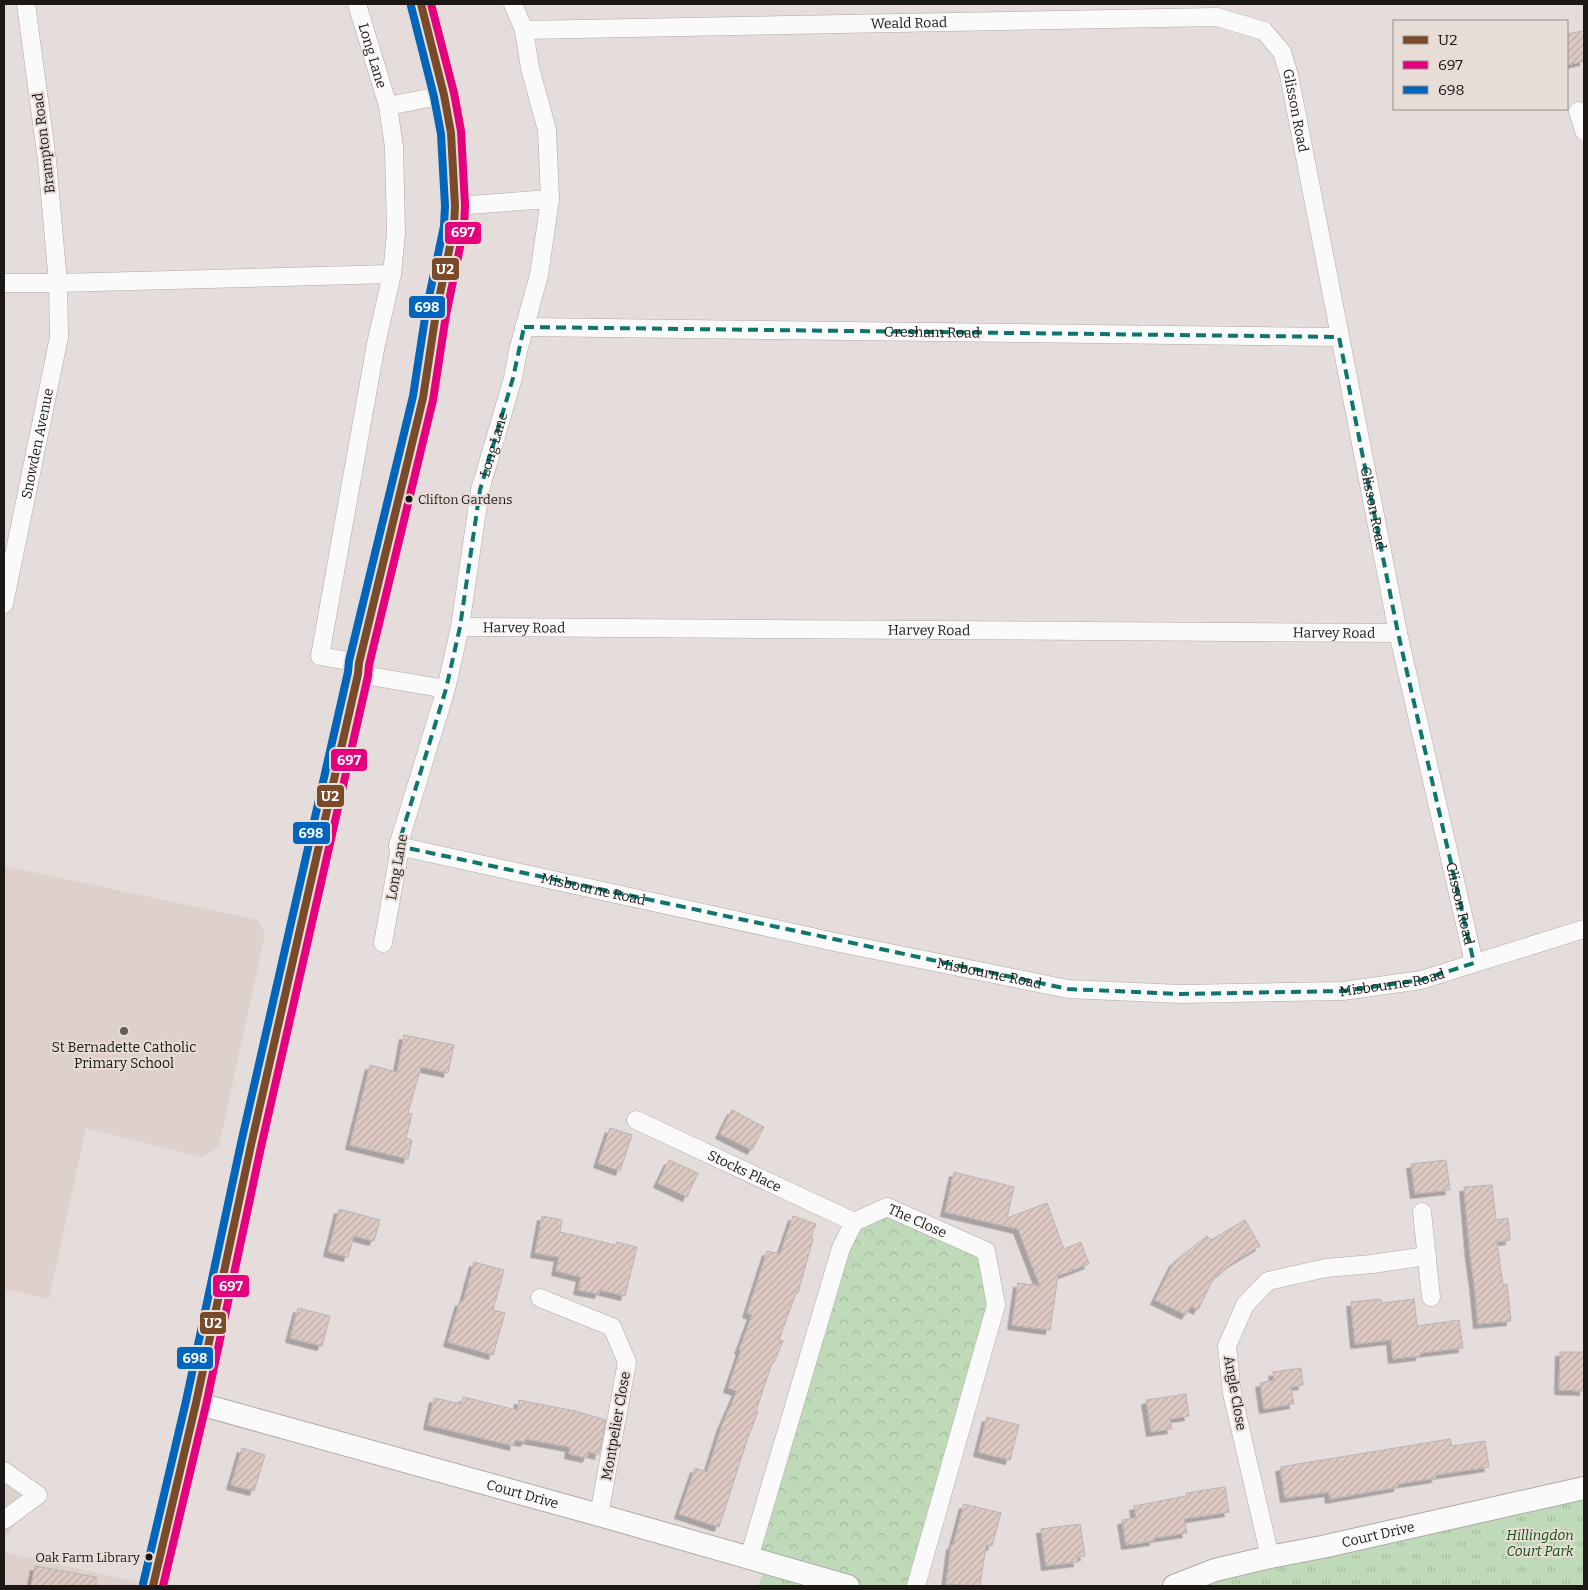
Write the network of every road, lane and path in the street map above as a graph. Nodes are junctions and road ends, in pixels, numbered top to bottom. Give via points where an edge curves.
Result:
1 (26, 4) edge
2 (357, 4) edge
3 (421, 4) edge
4 (513, 4) edge
5 (524, 30) junction
6 (1282, 52) joint
7 (444, 95) junction
8 (388, 106) junction
9 (1578, 111) dead end
10 (1584, 131) edge
11 (550, 199) junction
12 (456, 206) junction
13 (392, 274) junction
14 (4, 283) edge
15 (58, 283) junction
16 (524, 327) junction
17 (1339, 337) junction
18 (4, 604) edge
19 (460, 627) junction
20 (1398, 633) junction
21 (358, 668) junction
22 (446, 689) junction
23 (398, 846) junction
24 (1584, 929) edge
25 (382, 943) dead end
26 (1474, 963) junction
27 (636, 1120) dead end
28 (1422, 1212) dead end
29 (854, 1222) junction
30 (1426, 1256) junction
31 (1431, 1297) dead end
32 (540, 1298) dead end
33 (196, 1403) junction
34 (4, 1472) edge
35 (1584, 1488) edge
36 (600, 1514) junction
37 (4, 1520) edge
38 (1270, 1556) junction
39 (749, 1558) junction
40 (153, 1586) edge
41 (848, 1586) edge
42 (916, 1586) edge
43 (1174, 1586) edge

1 - 15 street, Brampton Road via 47,160
2 - 8 street, Long Lane
3 - 7 main road
4 - 5 street, Long Lane
5 - 6 street, Weald Road via 1217,17 1264,31
5 - 11 street, Long Lane via 530,68 547,130
6 - 17 street, Glisson Road
7 - 8 street, Long Lane
7 - 12 main road via 451,133
8 - 13 street, Long Lane via 394,147 396,233
9 - 10 street
11 - 12 street
11 - 16 street, Long Lane via 539,274
12 - 21 main road via 423,398
13 - 15 street
13 - 21 street, Long Lane via 376,344 320,656
14 - 15 street
15 - 18 street, Snowden Avenue via 59,337
16 - 17 street, Gresham Road
16 - 19 street, Long Lane via 513,378 480,490
17 - 20 street, Glisson Road
19 - 20 street, Harvey Road
19 - 22 street, Long Lane
20 - 26 street, Glisson Road
21 - 22 street
21 - 33 main road
22 - 23 street, Long Lane
23 - 25 street, Long Lane
23 - 26 street, Misbourne Road via 835,942 1068,988 1182,994 1343,991 1420,980
24 - 26 street, Misbourne Road
27 - 29 street, Stocks Place
28 - 30 street
29 - 39 street via 841,1248
29 - 42 street, The Close via 887,1207 986,1251 996,1306
30 - 31 street
30 - 38 street, Angle Close via 1326,1268 1268,1281 1245,1305 1227,1346 1232,1393
32 - 36 street, Montpelier Close via 612,1327 627,1362
33 - 36 street, Court Drive
33 - 40 main road
34 - 37 street via 38,1495
35 - 38 street, Court Drive
36 - 39 street, Court Drive
38 - 43 street, Court Drive via 1215,1570
39 - 41 street, Court Drive

